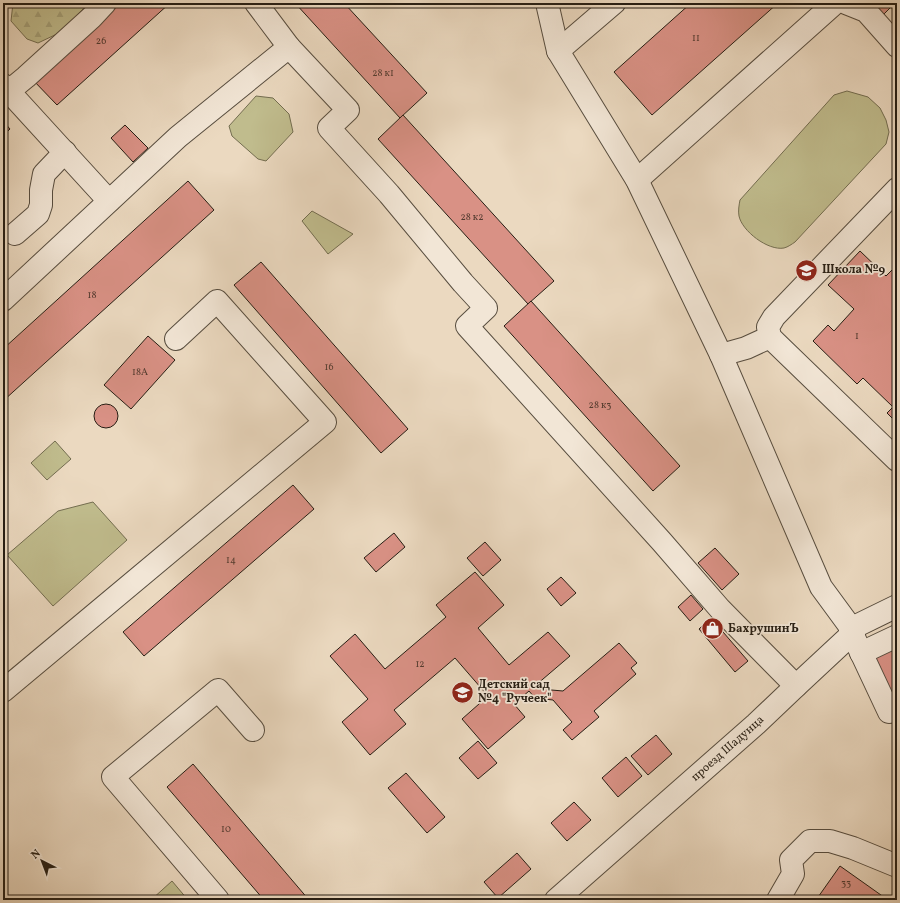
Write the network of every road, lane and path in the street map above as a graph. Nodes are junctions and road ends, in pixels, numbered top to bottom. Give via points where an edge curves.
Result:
1 (105, 3) edge
2 (256, 3) edge
3 (547, 3) edge
4 (614, 3) edge
5 (835, 3) edge
6 (846, 3) edge
7 (897, 46) edge
8 (289, 47) junction
9 (558, 51) junction
10 (6, 88) edge
11 (65, 152) junction
12 (637, 180) junction
13 (897, 189) edge
14 (109, 201) junction
15 (15, 234) dead end
16 (3, 300) edge
17 (770, 337) junction
18 (176, 339) dead end
19 (722, 355) junction
20 (897, 460) edge
21 (897, 606) edge
22 (852, 630) junction
23 (897, 636) edge
24 (861, 653) junction
25 (796, 686) junction
26 (3, 691) edge
27 (897, 708) edge
28 (253, 730) dead end
29 (897, 866) edge
30 (218, 900) edge
31 (556, 900) edge
32 (778, 900) edge

1 - 10 street via 26,77
2 - 8 street
3 - 9 street
4 - 9 street
5 - 12 street
6 - 7 street via 866,11
8 - 14 street via 178,137
8 - 25 street via 348,110 329,128 486,308 467,326 720,609
9 - 12 street
10 - 11 street
11 - 14 street
11 - 15 street via 44,174 38,214
12 - 19 street
13 - 17 street via 774,317 768,327
14 - 16 street
17 - 19 street
17 - 20 street
18 - 26 street via 217,300 325,422
19 - 22 street via 821,587
21 - 22 street, проезд Шадунца
22 - 24 street
22 - 25 street, проезд Шадунца
23 - 24 street
24 - 27 street via 889,712
25 - 31 street, проезд Шадунца
28 - 30 street via 218,690 113,777
29 - 32 street via 853,848 830,842 810,841 792,860 793,874

